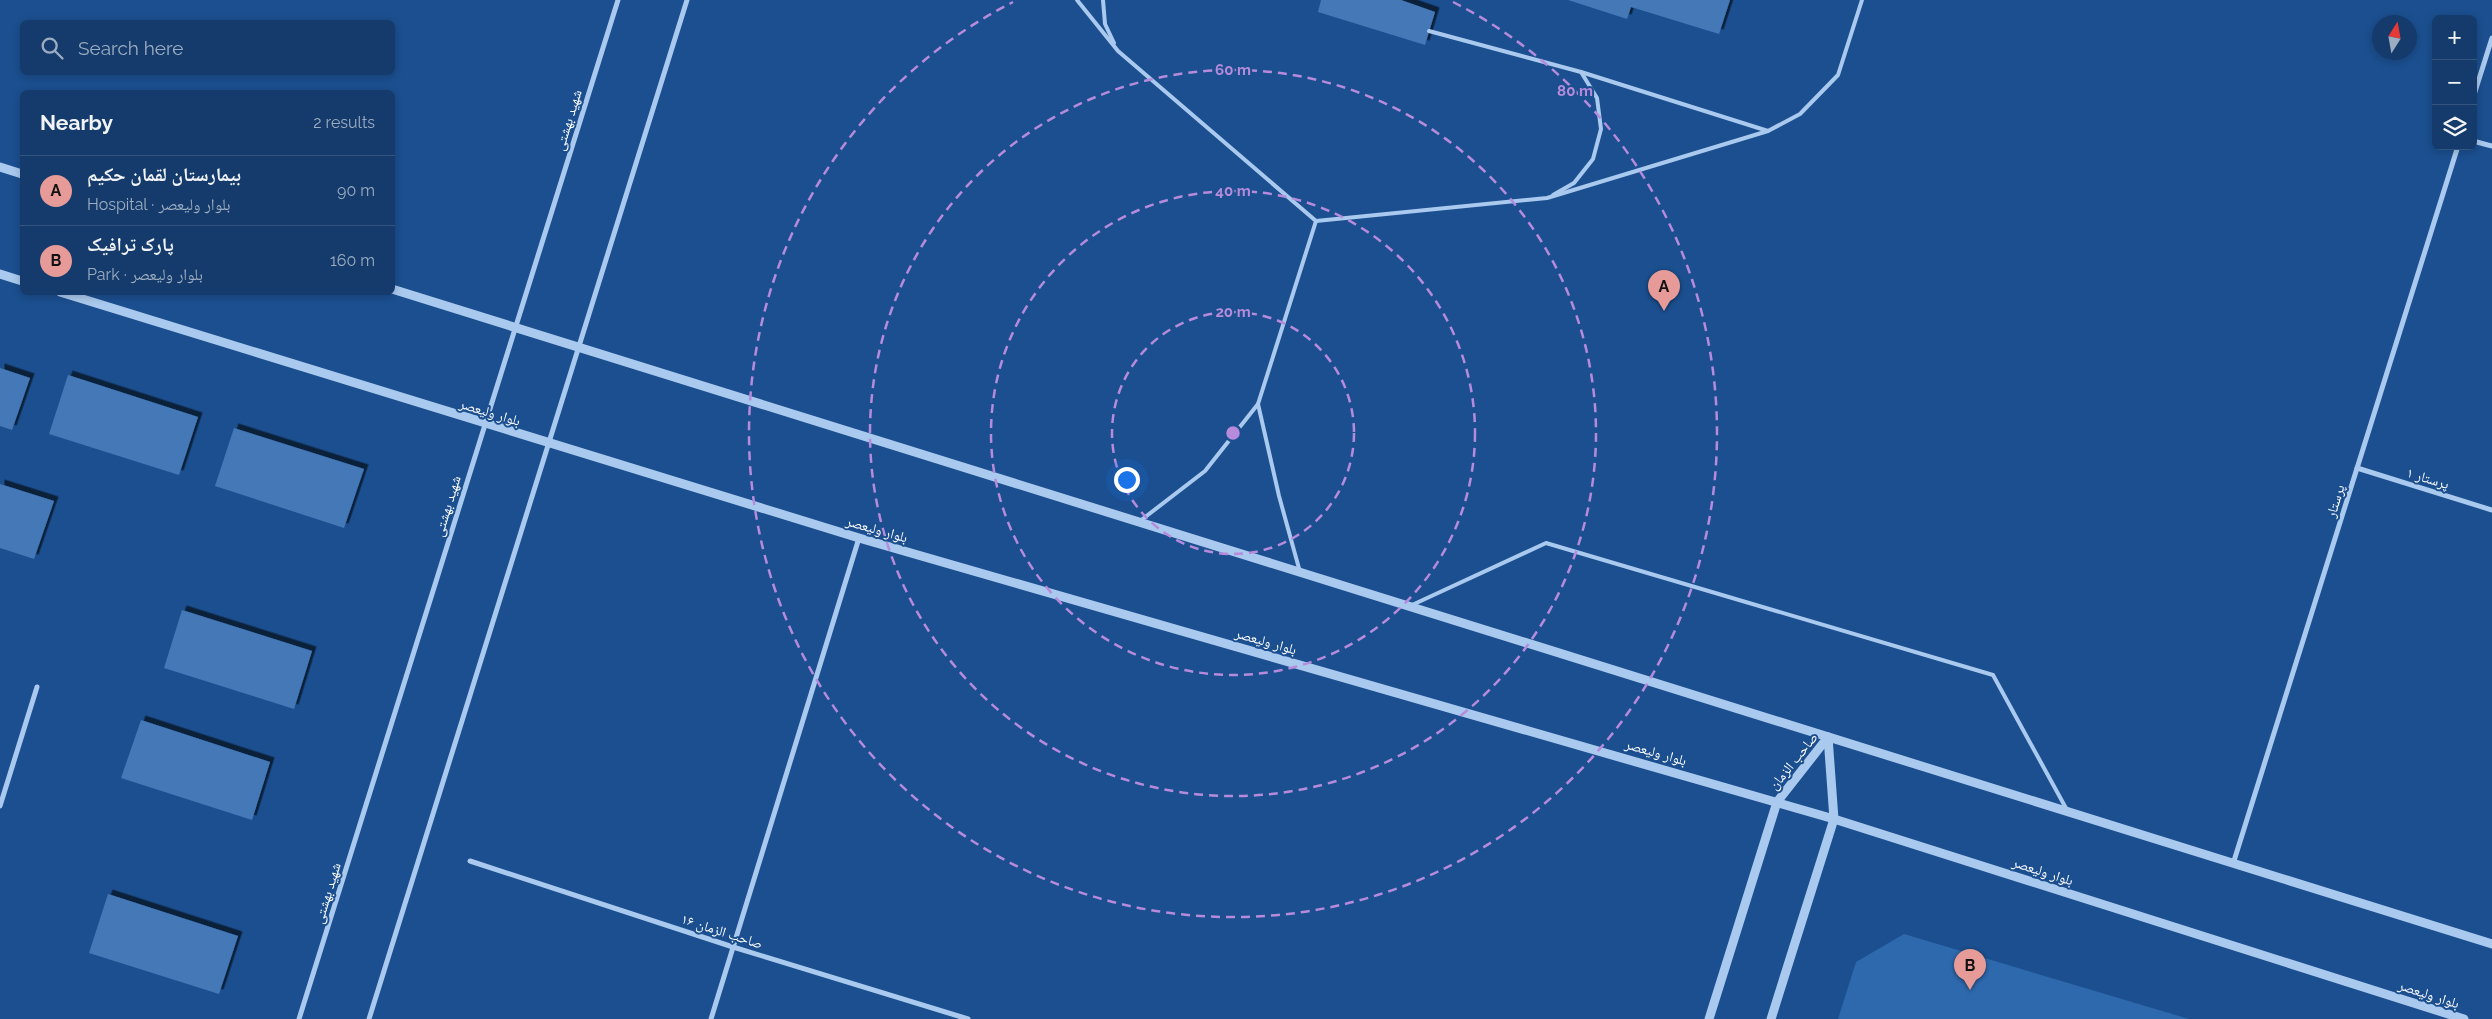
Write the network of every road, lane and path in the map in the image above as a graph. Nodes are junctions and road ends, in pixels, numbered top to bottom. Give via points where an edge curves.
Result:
1 (618, 0) edge
2 (686, 0) edge
3 (1077, 0) edge
4 (1103, 0) edge
5 (1862, 0) edge
6 (1429, 31) dead end
7 (2492, 38) edge
8 (1118, 51) junction
9 (1581, 72) junction
10 (2477, 85) edge
11 (1768, 131) junction
12 (2477, 142) edge
13 (2492, 146) edge
14 (2457, 150) edge
15 (0, 167) edge
16 (20, 173) edge
17 (1547, 198) junction
18 (1316, 220) junction
19 (0, 274) edge
20 (20, 280) edge
21 (395, 290) edge
22 (70, 295) edge
23 (515, 327) junction
24 (579, 347) junction
25 (1258, 404) junction
26 (485, 425) junction
27 (548, 444) junction
28 (2357, 468) junction
29 (2492, 510) edge
30 (1139, 522) junction
31 (859, 538) junction
32 (1300, 572) junction
33 (1409, 606) junction
34 (37, 687) dead end
35 (1828, 737) junction
36 (1777, 802) junction
37 (0, 806) edge
38 (2068, 812) junction
39 (1834, 819) junction
40 (470, 861) dead end
41 (2233, 864) junction
42 (2492, 944) edge
43 (733, 946) junction
44 (299, 1019) edge
45 (370, 1019) edge
46 (711, 1019) edge
47 (968, 1019) edge
48 (1709, 1019) edge
49 (1771, 1019) edge
50 (2464, 1019) edge

1 - 23 street, شهید بهشتی
2 - 24 street
3 - 8 lane
4 - 8 lane via 1105,24
5 - 11 lane via 1838,74 1800,114
6 - 9 lane
7 - 10 street
8 - 18 lane
9 - 11 lane
9 - 17 lane via 1597,98 1601,129 1593,159 1574,183
11 - 17 lane
12 - 13 street
14 - 28 street, پرستار
15 - 16 street
17 - 18 lane
18 - 25 lane
19 - 20 street
21 - 23 street
22 - 26 street, بلوار ولیعصر
23 - 24 street
23 - 26 street, شهید بهشتی
24 - 27 street
24 - 30 street
25 - 30 lane via 1205,471
25 - 32 lane
26 - 27 street, بلوار ولیعصر
26 - 44 street, شهید بهشتی
27 - 31 street, بلوار ولیعصر
27 - 45 street
28 - 29 street, پرستار ۱
28 - 41 street, پرستار
30 - 32 street
31 - 36 street, بلوار ولیعصر
31 - 43 street
32 - 33 street
33 - 35 street
33 - 38 lane via 1546,543 1994,676
34 - 37 street
35 - 36 street, صاحب الزمان
35 - 38 street
35 - 39 street, صاحب الزمان
36 - 39 street, بلوار ولیعصر
36 - 48 street, صاحب الزمان
38 - 41 street
39 - 49 street, صاحب الزمان
39 - 50 street, بلوار ولیعصر
40 - 43 street, صاحب الزمان ۱۶
41 - 42 street
43 - 46 street
43 - 47 street, صاحب الزمان ۱۶

